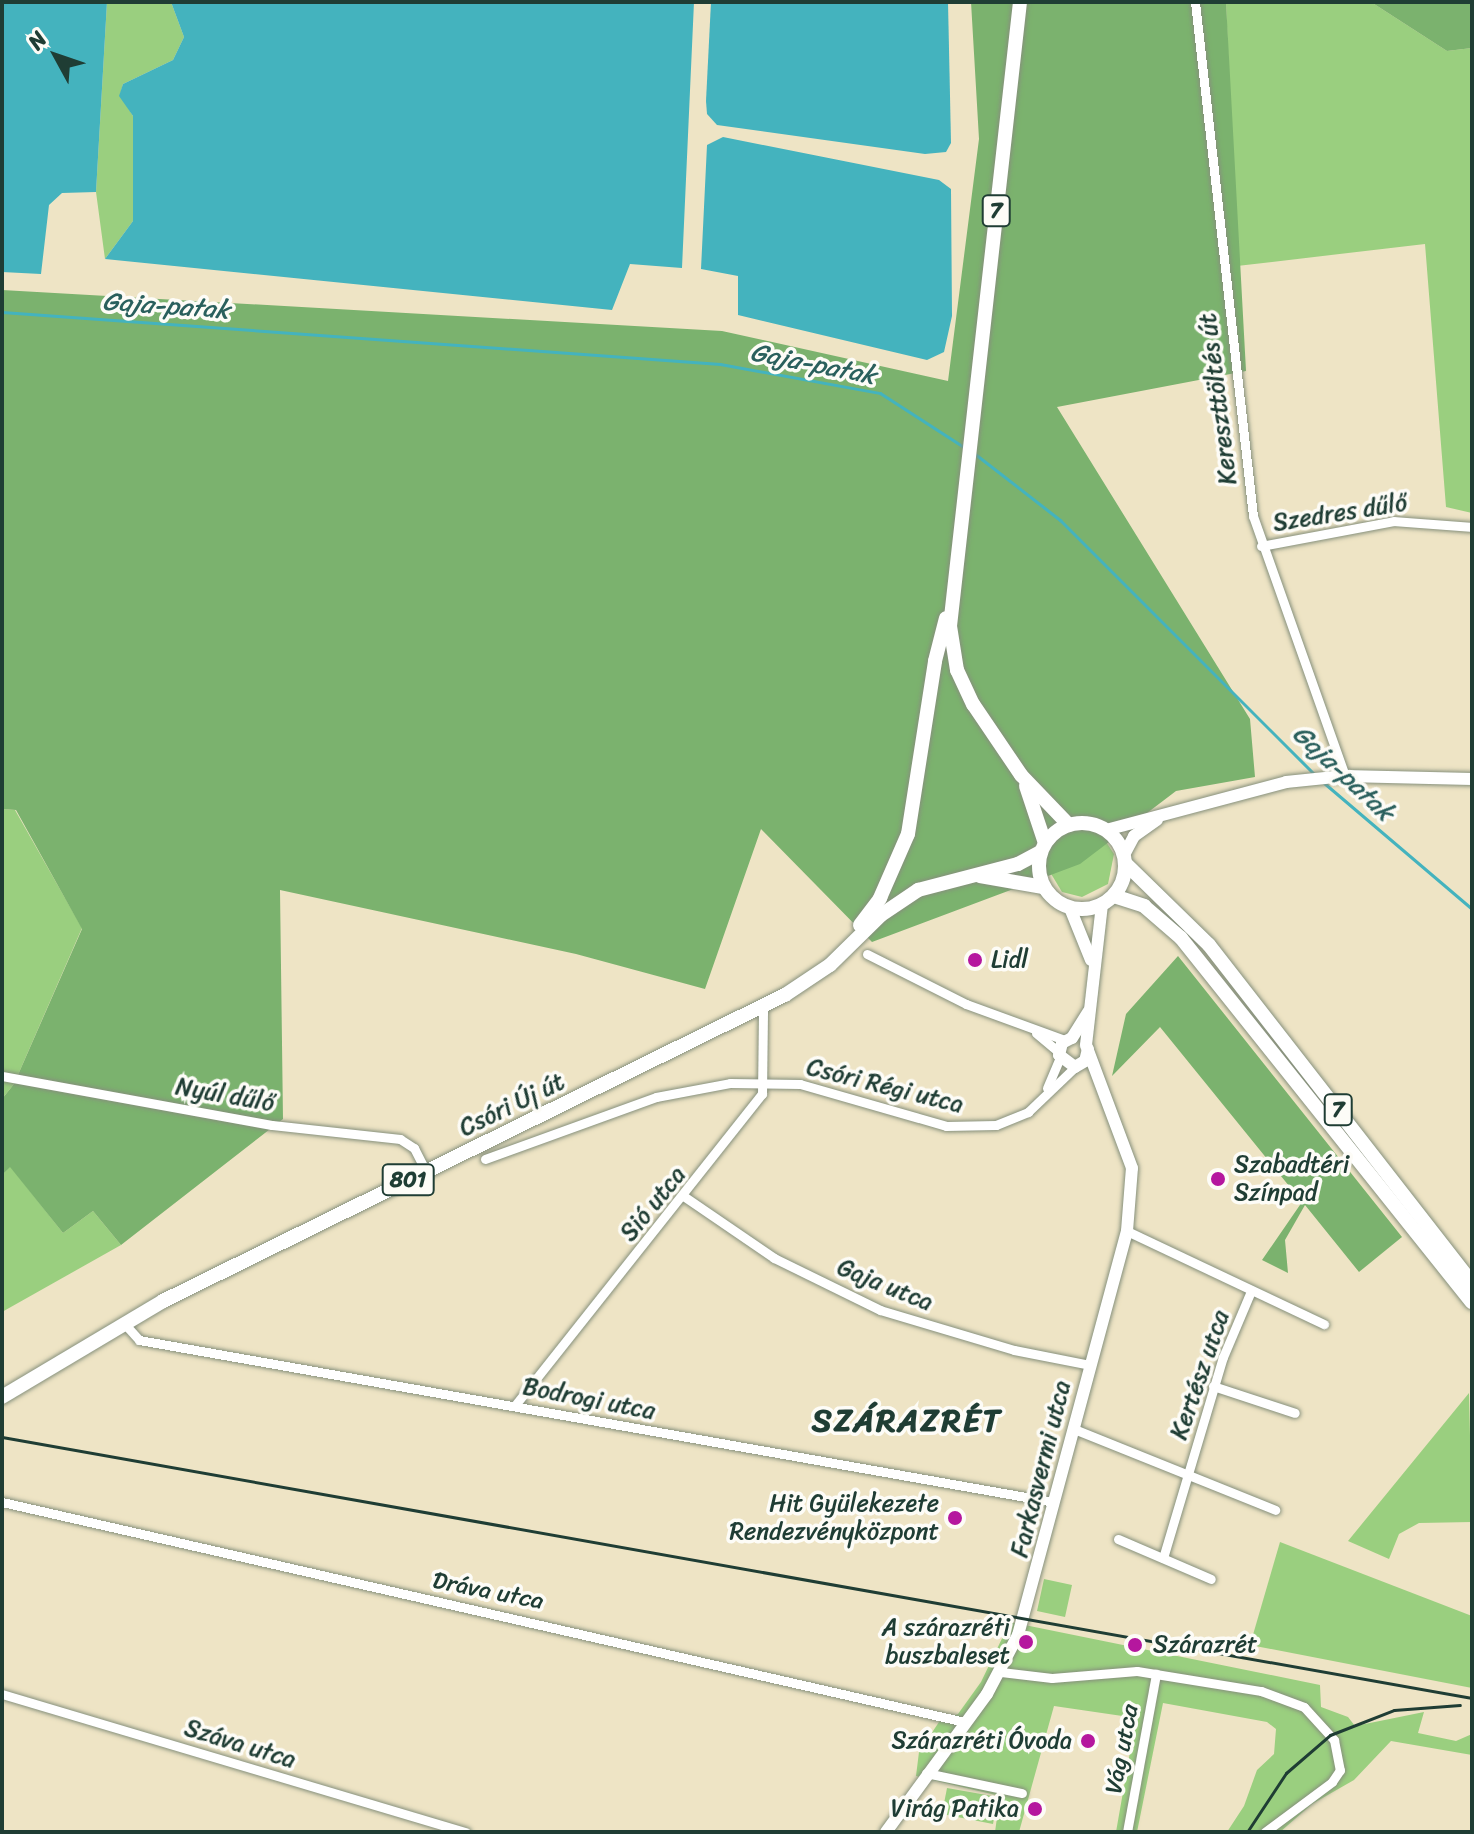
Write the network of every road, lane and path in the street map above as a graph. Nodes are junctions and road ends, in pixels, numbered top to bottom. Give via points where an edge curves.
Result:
1 (1020, 2) edge
2 (1195, 2) edge
3 (1472, 527) edge
4 (1261, 546) junction
5 (950, 606) junction
6 (1021, 775) junction
7 (1342, 776) junction
8 (1472, 779) edge
9 (1189, 804) junction
10 (1069, 825) junction
11 (1106, 830) junction
12 (1043, 847) junction
13 (1125, 859) junction
14 (972, 875) junction
15 (1043, 887) junction
16 (1108, 900) junction
17 (1070, 908) junction
18 (867, 954) dead end
19 (830, 965) junction
20 (1093, 966) junction
21 (763, 1006) junction
22 (1089, 1010) junction
23 (1064, 1047) junction
24 (1087, 1047) junction
25 (1076, 1066) junction
26 (2, 1076) edge
27 (764, 1082) junction
28 (1100, 1085) junction
29 (1040, 1101) junction
30 (485, 1159) dead end
31 (426, 1172) junction
32 (685, 1197) junction
33 (1127, 1231) junction
34 (1472, 1283) edge
35 (1251, 1291) junction
36 (1472, 1302) edge
37 (123, 1322) junction
38 (1324, 1324) dead end
39 (1090, 1365) junction
40 (1213, 1386) junction
41 (2, 1397) edge
42 (516, 1404) junction
43 (1295, 1413) dead end
44 (1074, 1429) junction
45 (1188, 1472) junction
46 (2, 1502) edge
47 (1054, 1502) junction
48 (1275, 1510) dead end
49 (1118, 1539) dead end
50 (1163, 1558) junction
51 (1211, 1579) dead end
52 (1001, 1672) junction
53 (1156, 1674) junction
54 (2, 1694) edge
55 (965, 1722) junction
56 (926, 1773) junction
57 (1022, 1793) dead end
58 (466, 1832) edge
59 (886, 1832) edge
60 (1127, 1832) edge
61 (1265, 1832) edge

1 - 5 main road, 7
2 - 4 street, Kereszttöltés út via 1240,432
3 - 4 street, Szedres dűlő via 1394,521
4 - 7 street, Kereszttöltés út
5 - 6 main road, 7 via 951,642 962,684
5 - 19 main road, 801 via 935,661 908,834 880,898
6 - 10 main road, 7
6 - 12 main road, 7
7 - 8 street
7 - 9 street
9 - 11 street
9 - 13 street via 1146,826
10 - 11 main road via 1087,823
10 - 12 main road
11 - 13 main road, 7
12 - 14 main road, 801 via 1018,864
12 - 15 main road, 7
13 - 16 main road
13 - 34 main road, 7 via 1195,929
14 - 15 main road, 801
14 - 19 main road, 801 via 930,884 894,904
15 - 17 main road
16 - 17 main road, 7
16 - 20 street
16 - 36 main road, 7 via 1144,906 1184,942
17 - 20 street
18 - 23 street
19 - 21 main road, Csóri Új út / 801
20 - 22 street
21 - 27 street, Sió utca
21 - 31 main road, Csóri Új út / 801
22 - 23 street
22 - 24 street
23 - 24 street
23 - 25 street, Farkasvermi utca
23 - 29 street
24 - 25 street
24 - 28 street, Farkasvermi utca
25 - 28 street, Farkasvermi utca
25 - 29 street, Csóri Régi utca
26 - 31 street, Nyúl dűlő via 272,1125 400,1139 414,1148
27 - 29 street, Csóri Régi utca via 814,1087 960,1127 1011,1121
27 - 30 street, Csóri Régi utca via 670,1093
27 - 32 street, Sió utca via 762,1094
28 - 33 street, Farkasvermi utca via 1132,1168
31 - 37 main road, Csóri Új út / 801
32 - 39 street, Gaja utca via 774,1258 880,1310 1014,1350
32 - 42 street, Sió utca
33 - 35 street, Kertész utca
33 - 39 street, Farkasvermi utca
35 - 38 street, Kertész utca
35 - 40 street, Kertész utca
37 - 41 main road, Csóri Új út / 801
37 - 42 street, Bodrogi utca via 139,1340
39 - 44 street, Farkasvermi utca
40 - 43 street
40 - 45 street, Kertész utca
42 - 47 street, Bodrogi utca
44 - 45 street, Kertész utca
44 - 47 street, Farkasvermi utca
45 - 48 street, Kertész utca
45 - 50 street, Kertész utca
46 - 55 street, Dráva utca
47 - 52 street, Farkasvermi utca via 1018,1635
49 - 50 street
50 - 51 street
52 - 53 street via 1052,1678
52 - 55 street, Farkasvermi utca
53 - 60 street, Vág utca
53 - 61 street via 1276,1695 1304,1707 1323,1724 1340,1758 1338,1776
54 - 58 street, Száva utca
55 - 56 street, Farkasvermi utca
56 - 57 street
56 - 59 street, Farkasvermi utca

